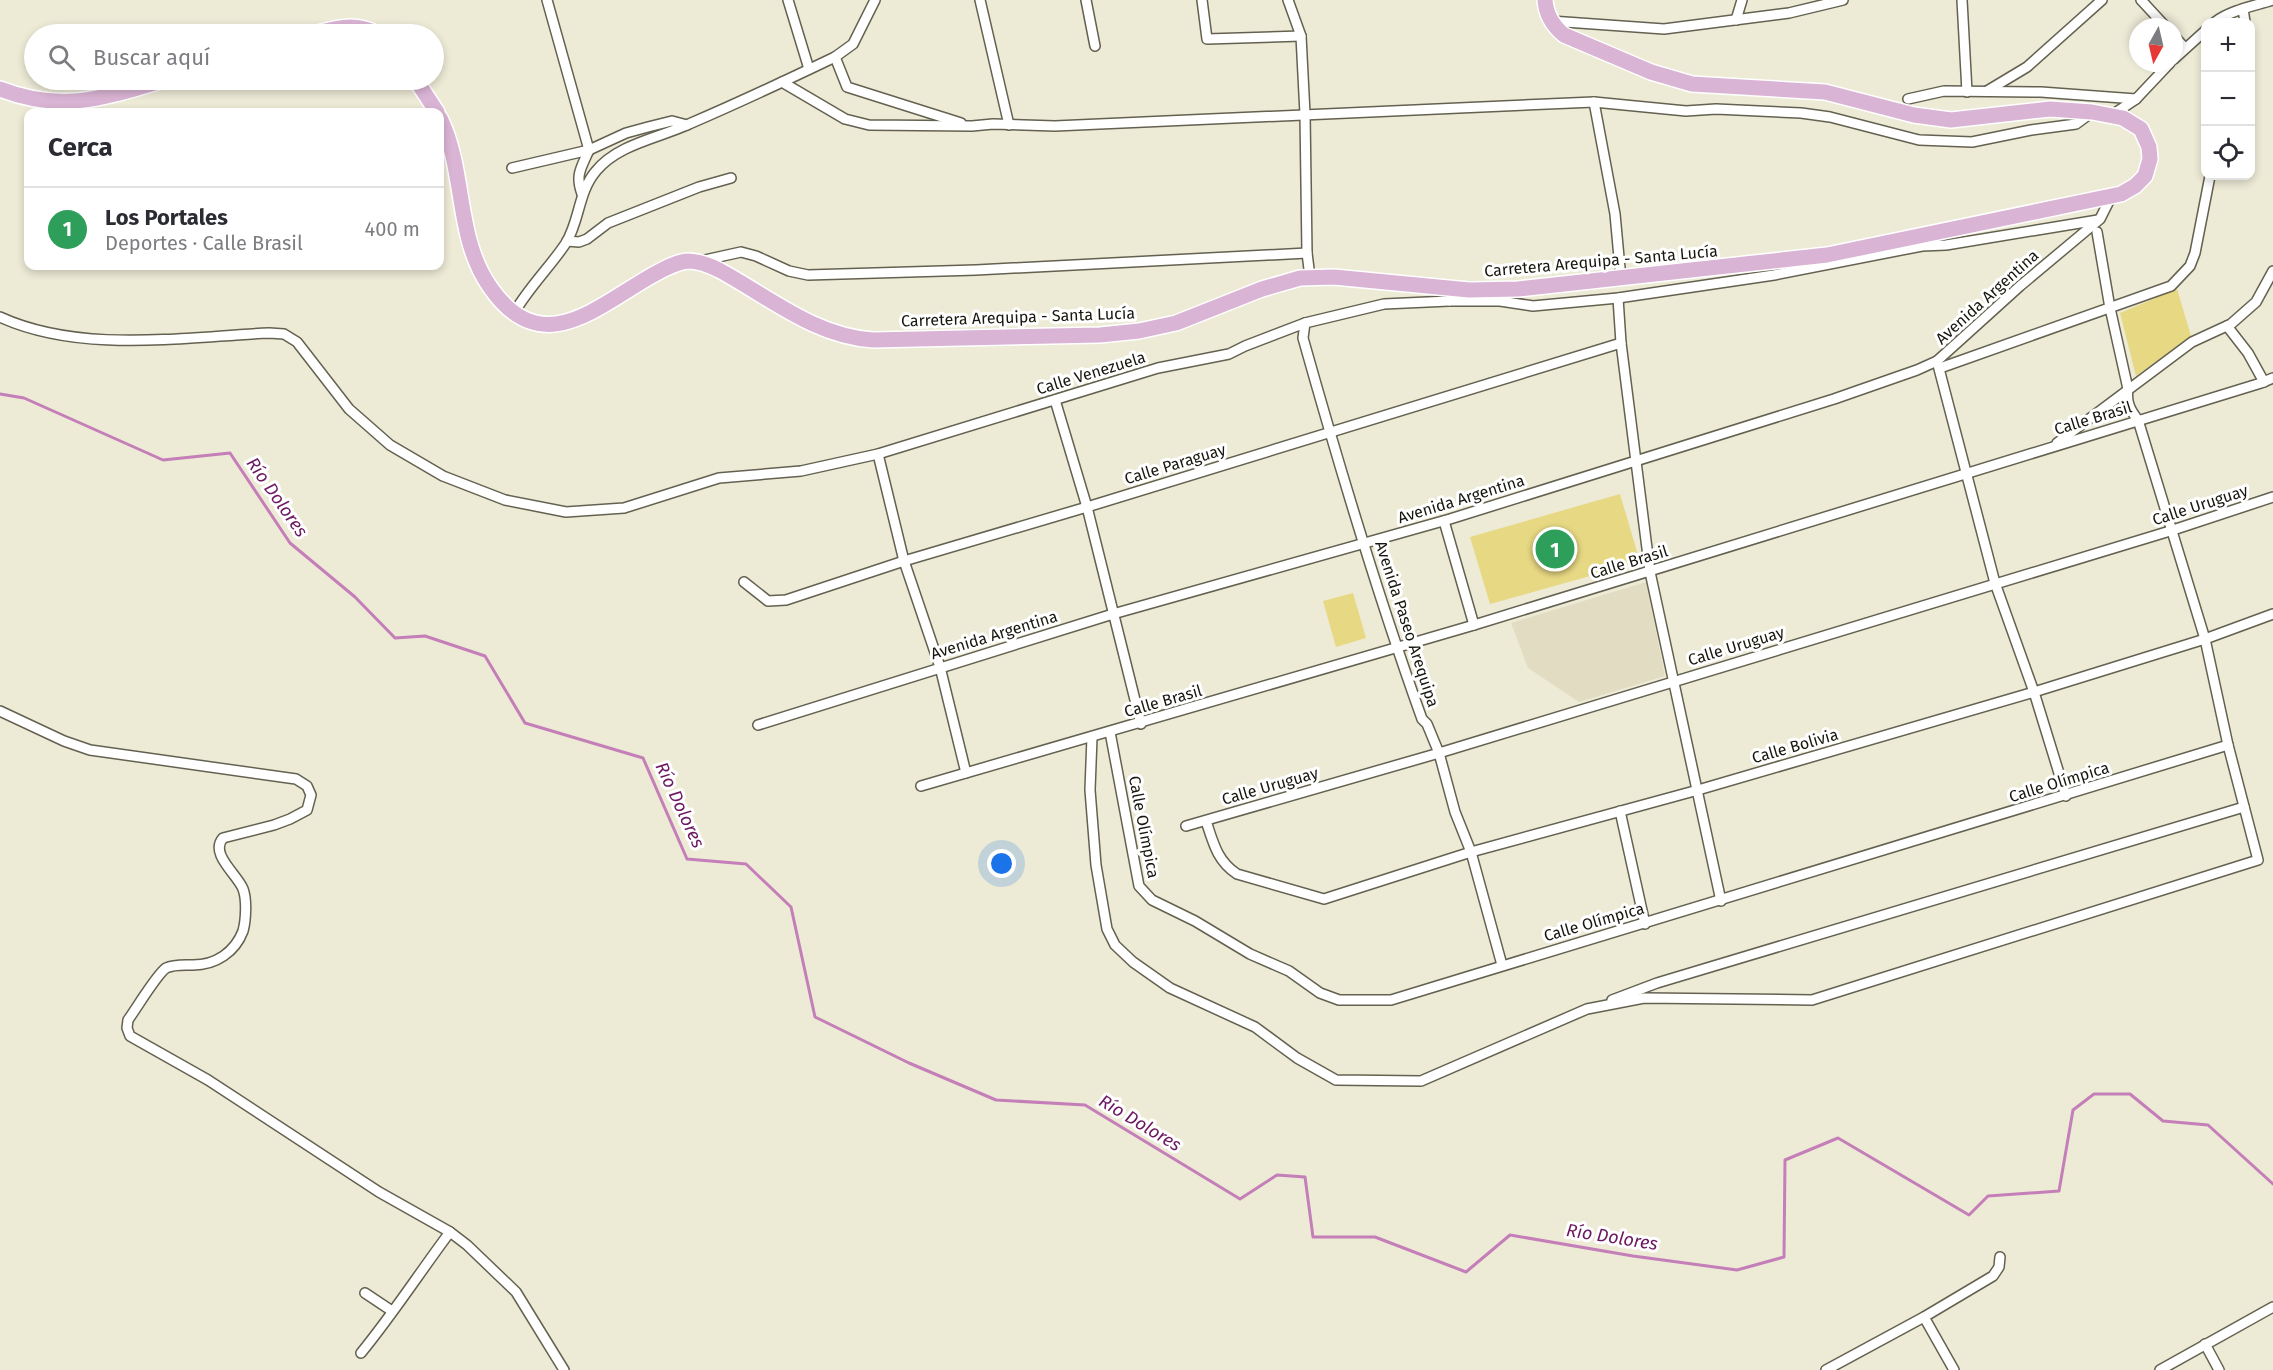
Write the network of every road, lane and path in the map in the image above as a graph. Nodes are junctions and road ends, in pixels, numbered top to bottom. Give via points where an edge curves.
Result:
1 (547, 0) edge
2 (788, 0) edge
3 (874, 0) edge
4 (980, 0) edge
5 (1086, 0) edge
6 (1202, 0) edge
7 (1288, 0) edge
8 (1545, 0) edge
9 (1742, 0) edge
10 (1792, 0) edge
11 (1843, 0) edge
12 (1962, 0) edge
13 (2102, 0) edge
14 (2141, 0) edge
15 (2273, 0) edge
16 (2243, 9) junction
17 (1789, 13) junction
18 (2158, 18) edge
19 (2220, 18) edge
20 (2244, 18) edge
21 (1736, 20) junction
22 (1551, 21) junction
23 (2201, 34) edge
24 (1301, 36) junction
25 (1095, 46) dead end
26 (2185, 48) edge
27 (835, 57) junction
28 (809, 69) junction
29 (2162, 72) edge
30 (782, 82) junction
31 (0, 88) edge
32 (130, 90) edge
33 (422, 90) edge
34 (1967, 92) junction
35 (1985, 92) junction
36 (1908, 99) dead end
37 (2136, 99) junction
38 (1594, 102) junction
39 (434, 108) edge
40 (2092, 112) junction
41 (1305, 114) junction
42 (2112, 115) junction
43 (1009, 124) junction
44 (687, 125) junction
45 (444, 126) edge
46 (972, 126) junction
47 (589, 150) junction
48 (512, 168) dead end
49 (731, 178) dead end
50 (2209, 180) edge
51 (582, 194) junction
52 (2110, 197) junction
53 (2100, 219) junction
54 (2097, 232) dead end
55 (567, 242) junction
56 (1307, 253) junction
57 (696, 262) junction
58 (2273, 271) edge
59 (1310, 277) junction
60 (1621, 279) junction
61 (1469, 290) junction
62 (1618, 298) junction
63 (1449, 301) junction
64 (2110, 308) junction
65 (514, 313) junction
66 (0, 317) edge
67 (1305, 323) junction
68 (2227, 326) junction
69 (1621, 343) junction
70 (1939, 365) junction
71 (2269, 380) edge
72 (2128, 389) junction
73 (1055, 399) junction
74 (2138, 420) junction
75 (1329, 432) junction
76 (2053, 446) junction
77 (878, 454) junction
78 (1637, 461) junction
79 (1967, 473) junction
80 (2273, 497) edge
81 (1087, 507) junction
82 (1443, 521) junction
83 (2170, 531) junction
84 (1365, 543) junction
85 (904, 561) junction
86 (1650, 572) junction
87 (744, 582) dead end
88 (1995, 583) junction
89 (1113, 614) junction
90 (2273, 614) edge
91 (1474, 625) junction
92 (2205, 639) junction
93 (1396, 648) junction
94 (940, 667) junction
95 (1674, 681) junction
96 (2034, 692) junction
97 (0, 711) edge
98 (1141, 724) junction
99 (758, 725) dead end
100 (1110, 732) junction
101 (1092, 737) junction
102 (2228, 745) junction
103 (1438, 753) junction
104 (966, 773) junction
105 (921, 786) dead end
106 (1698, 790) junction
107 (2066, 796) junction
108 (2244, 807) junction
109 (1620, 811) junction
110 (1206, 820) junction
111 (1186, 826) dead end
112 (1472, 852) junction
113 (1323, 899) joint
114 (1721, 901) junction
115 (1644, 924) junction
116 (1502, 965) junction
117 (1587, 1009) junction
118 (450, 1232) junction
119 (2000, 1257) dead end
120 (365, 1293) dead end
121 (2273, 1307) edge
122 (392, 1311) junction
123 (1924, 1317) junction
124 (2205, 1344) junction
125 (361, 1353) dead end
126 (564, 1370) edge
127 (1826, 1370) edge
128 (1954, 1370) edge
129 (2160, 1370) edge
130 (2219, 1370) edge

1 - 47 street
2 - 28 street
3 - 27 street via 853,44
4 - 43 street
5 - 25 street
6 - 24 street via 1207,39
7 - 24 street
8 - 22 main road
9 - 21 street
10 - 17 street
11 - 17 street
12 - 34 street
13 - 35 street via 2027,66
14 - 18 street
15 - 16 street
16 - 19 street
16 - 20 street
17 - 21 street
21 - 22 street via 1664,29
22 - 40 main road, Carretera Arequipa - Santa Lucía via 1577,42 1692,84 1825,92 1914,115 1951,120 2050,109
23 - 26 street
24 - 41 street
27 - 28 street
27 - 46 street via 847,87
28 - 30 street
29 - 37 street
30 - 44 street
30 - 46 street via 845,120 869,125
31 - 32 main road via 57,101 82,101
33 - 39 main road
34 - 35 street
34 - 36 street via 1944,91
35 - 37 street
37 - 42 street
38 - 40 street via 1686,111 1801,113 1919,140 1962,142 2076,124
38 - 41 street
38 - 60 street via 1615,214
40 - 42 main road, Carretera Arequipa - Santa Lucía
41 - 43 street via 1055,126
41 - 56 street
42 - 52 main road, Carretera Arequipa - Santa Lucía via 2141,129 2151,152 2145,176 2135,186
43 - 46 street
44 - 47 street via 672,121 648,127
44 - 51 street via 622,150 595,171
45 - 65 main road via 454,156 473,254 492,290
47 - 48 street
47 - 51 street via 577,181
49 - 55 street via 608,224 587,239
50 - 64 street via 2190,266 2171,286
51 - 55 street
52 - 53 street, Avenida Argentina
52 - 60 main road, Carretera Arequipa - Santa Lucía via 1827,255
53 - 62 street
53 - 70 street, Avenida Argentina via 2020,286
54 - 64 street
55 - 65 street
56 - 57 street via 808,275 789,272 741,252
56 - 59 street
57 - 59 main road, Carretera Arequipa - Santa Lucía via 719,270 821,328 841,336 873,340 1139,331 1176,323 1262,289
57 - 65 main road via 670,266 564,324 538,324
58 - 68 street via 2256,302
59 - 61 main road, Carretera Arequipa - Santa Lucía
60 - 61 main road, Carretera Arequipa - Santa Lucía
61 - 63 street, Calle Venezuela
62 - 63 street via 1533,306 1500,301
62 - 69 street
63 - 67 street, Calle Venezuela via 1384,304
64 - 70 street
64 - 72 street
66 - 77 street, Calle Venezuela via 57,335 126,340 284,334 297,342 349,409 390,445 443,476 506,500 566,512 624,508 719,478 801,471
67 - 73 street, Calle Venezuela via 1229,354 1158,368
67 - 75 street, Avenida Paseo Arequipa via 1303,338
68 - 71 street
68 - 72 street via 2192,342
69 - 75 street, Calle Paraguay
69 - 78 street
70 - 78 street, Avenida Argentina
70 - 79 street
71 - 74 street, Calle Brasil
72 - 74 street via 2126,399
72 - 76 street
73 - 77 street, Calle Venezuela
73 - 81 street
74 - 76 street, Calle Brasil
74 - 83 street
75 - 81 street, Calle Paraguay
75 - 84 street, Avenida Paseo Arequipa
76 - 79 street, Calle Brasil
77 - 85 street
78 - 82 street, Avenida Argentina
78 - 86 street
79 - 86 street, Calle Brasil
79 - 88 street
80 - 83 street, Calle Uruguay
81 - 85 street, Calle Paraguay
81 - 89 street
82 - 84 street, Avenida Argentina
82 - 91 street
83 - 88 street, Calle Uruguay
83 - 92 street
84 - 89 street, Avenida Argentina
84 - 93 street, Avenida Paseo Arequipa
85 - 87 street, Calle Paraguay via 775,602
85 - 94 street
86 - 91 street, Calle Brasil
86 - 95 street
88 - 95 street, Calle Uruguay
88 - 96 street
89 - 94 street, Avenida Argentina
89 - 98 street
90 - 92 street, Calle Bolivia
91 - 93 street, Calle Brasil
92 - 96 street, Calle Bolivia
92 - 102 street
93 - 98 street, Calle Brasil
93 - 103 street, Avenida Paseo Arequipa
94 - 99 street, Avenida Argentina
94 - 104 street
95 - 103 street, Calle Uruguay
95 - 106 street
96 - 106 street, Calle Bolivia
96 - 107 street
97 - 118 street via 90,750 296,779 307,786 311,795 307,810 219,842 222,858 243,890 243,930 222,959 164,970 128,1020 127,1028 130,1036 208,1080 379,1192
98 - 100 street, Calle Brasil
100 - 101 street, Calle Brasil
100 - 116 street, Calle Olímpica via 1139,886 1152,900 1339,1000 1390,1000
101 - 104 street, Calle Brasil
101 - 117 street via 1090,790 1096,865 1107,929 1115,945 1170,988 1255,1027 1336,1080 1421,1082
102 - 107 street, Calle Olímpica
102 - 108 street
103 - 110 street, Calle Uruguay
103 - 112 street, Avenida Paseo Arequipa via 1455,812
104 - 105 street, Calle Brasil
106 - 109 street, Calle Bolivia
106 - 114 street
107 - 114 street, Calle Olímpica
108 - 117 street via 1657,982
108 - 117 street via 2258,860 1812,1000 1644,998
109 - 112 street, Calle Bolivia
109 - 115 street
110 - 111 street, Calle Uruguay
110 - 113 street, Calle Uruguay via 1219,857 1231,871
112 - 113 street, Calle Bolivia
112 - 116 street, Avenida Paseo Arequipa
114 - 115 street, Calle Olímpica
115 - 116 street, Calle Olímpica
118 - 122 street
118 - 126 street via 516,1292
119 - 123 street via 1993,1276
120 - 122 street
121 - 124 street
122 - 125 street
123 - 127 street
123 - 128 street
124 - 129 street
124 - 130 street

